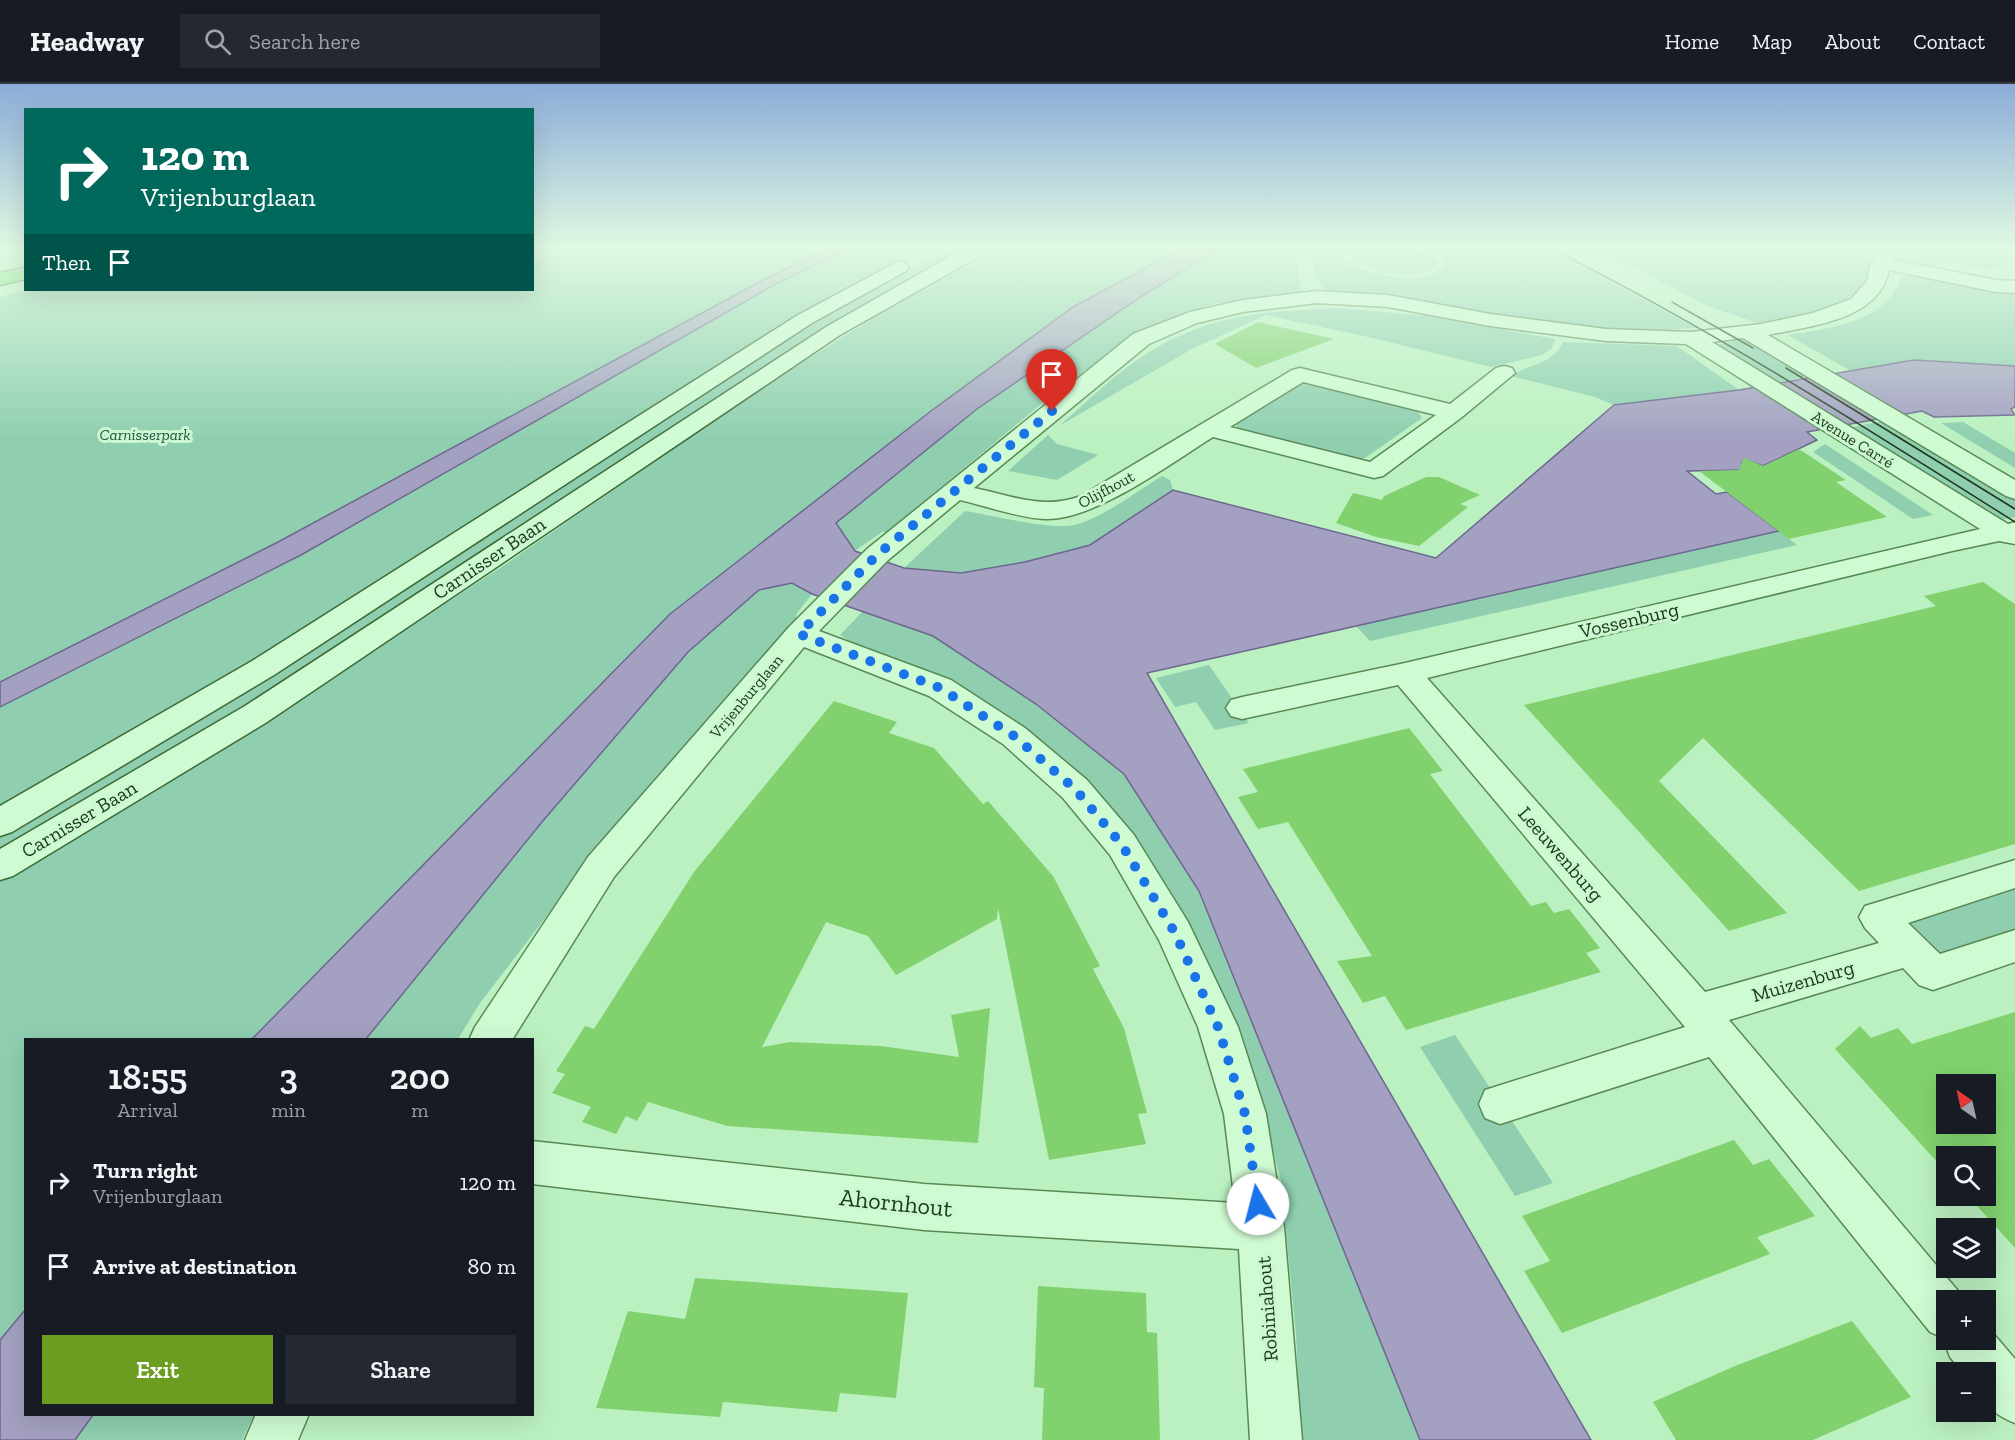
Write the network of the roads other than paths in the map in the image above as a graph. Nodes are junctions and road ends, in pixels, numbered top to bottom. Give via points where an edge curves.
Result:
1 (817, 312) edge
2 (866, 312) edge
3 (1214, 312) edge
4 (1454, 312) edge
5 (1834, 312) edge
6 (1746, 331) junction
7 (1691, 338) junction
8 (1504, 373) dead end
9 (1454, 412) junction
10 (1210, 429) junction
11 (2015, 491) edge
12 (957, 492) junction
13 (2011, 534) edge
14 (799, 634) junction
15 (1405, 673) junction
16 (1242, 708) dead end
17 (0, 823) edge
18 (0, 866) edge
19 (2015, 874) edge
20 (2015, 946) edge
21 (1910, 950) junction
22 (1707, 1024) junction
23 (490, 1038) edge
24 (1500, 1104) dead end
25 (534, 1162) edge
26 (1261, 1227) junction
27 (1936, 1302) edge
28 (1975, 1350) edge
29 (2015, 1398) edge
30 (283, 1416) edge
31 (272, 1440) edge
32 (1276, 1440) edge

1 - 17 street, Carnisser Baan via 263,668
2 - 18 street, Carnisser Baan via 256,714
3 - 12 street, Vrijenburglaan via 1141,339
4 - 7 street, Vrijenburglaan via 1558,330
5 - 6 street, Vrijenburglaan
6 - 7 street, Vrijenburglaan
6 - 11 street, Avenue Carré
7 - 13 street, Avenue Carré
8 - 9 street
9 - 10 street, Olijfhout via 1300,375
9 - 10 street via 1374,471
10 - 12 street, Olijfhout via 1090,501 1066,510 1044,511
12 - 14 street, Vrijenburglaan via 877,555
13 - 15 street, Vossenburg via 1940,545
14 - 23 street, Vrijenburglaan via 601,867
14 - 26 street, Robiniahout via 940,688 1014,736 1075,789 1122,845 1175,933 1218,1027 1245,1114
15 - 16 street, Vossenburg
15 - 22 street, Leeuwenburg
19 - 21 street via 1878,917
20 - 21 street via 1933,973
21 - 22 street, Muizenburg
22 - 24 street
22 - 27 street, Leeuwenburg
25 - 26 street, Ahornhout via 924,1207
26 - 32 street, Robiniahout
28 - 29 street
30 - 31 street

